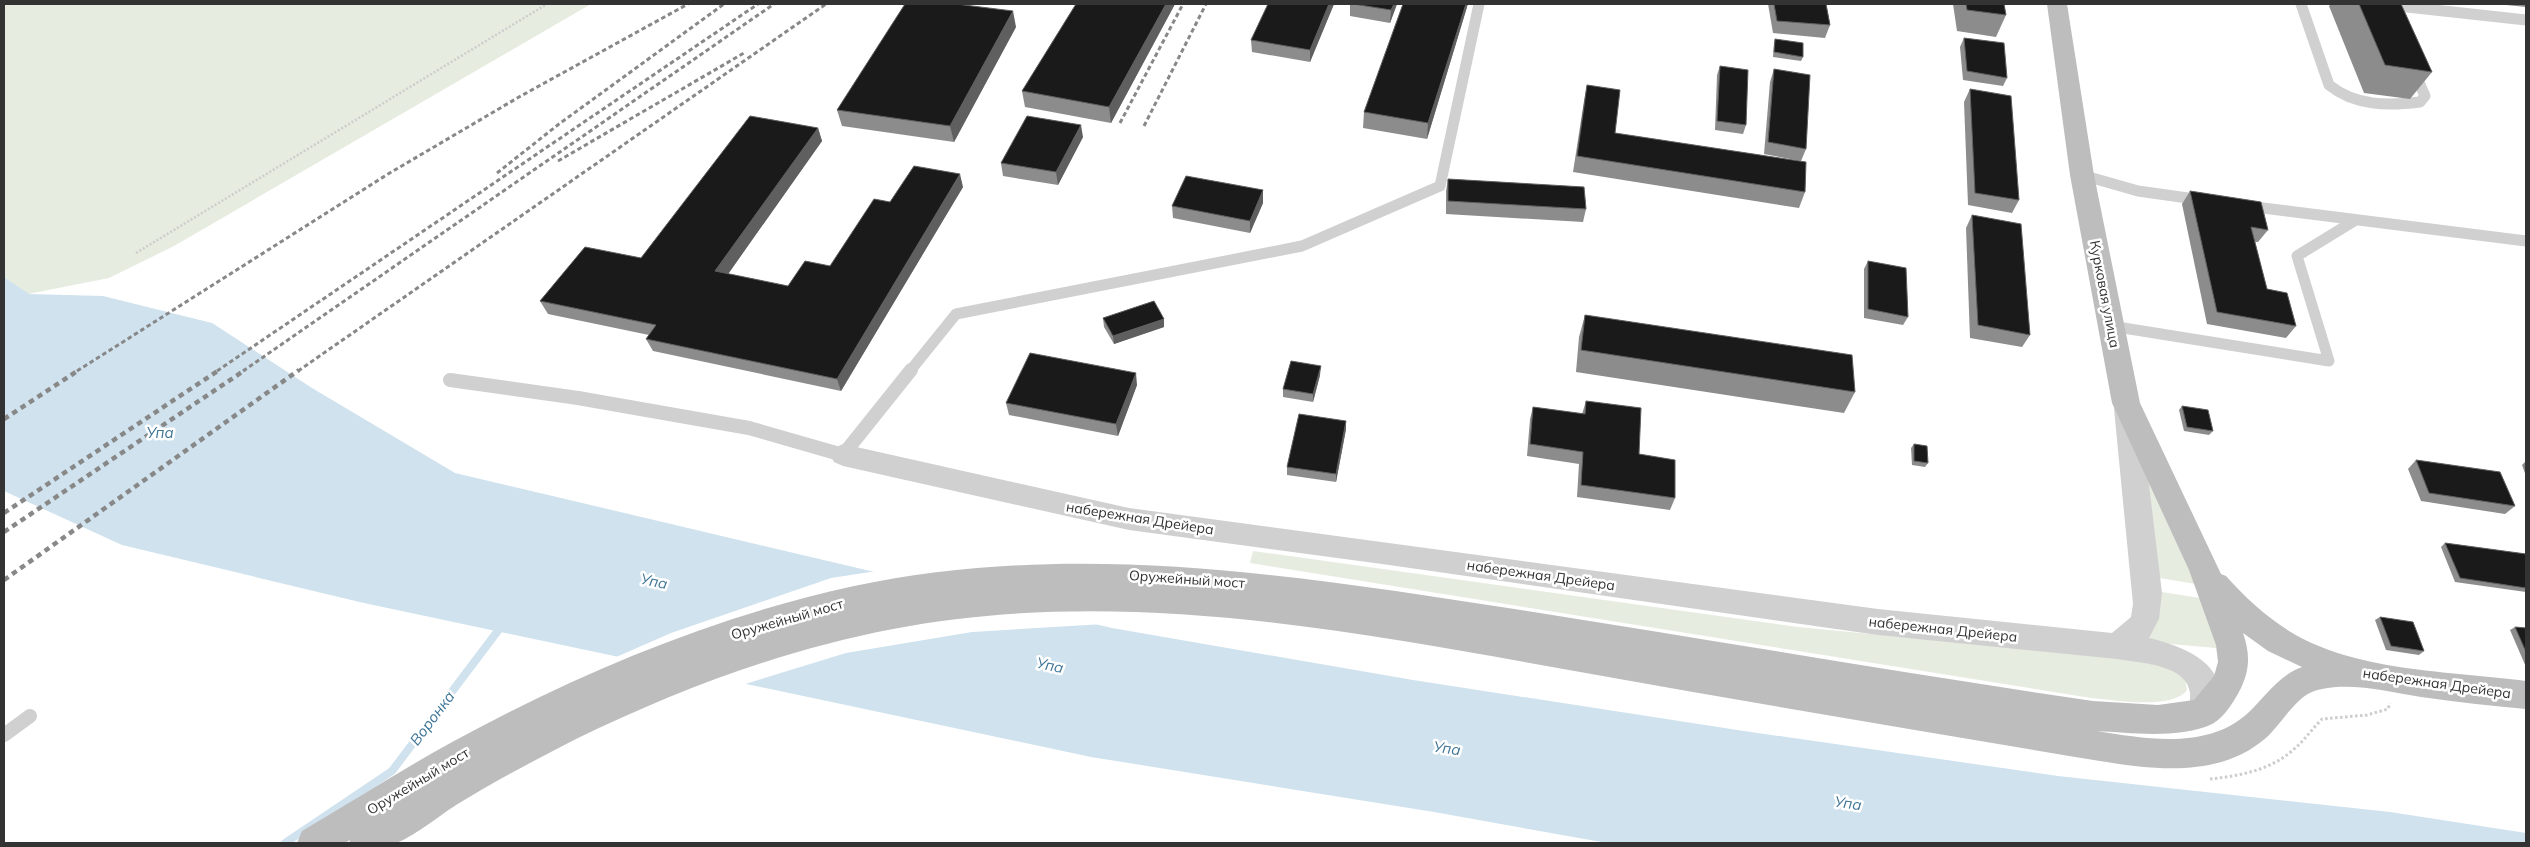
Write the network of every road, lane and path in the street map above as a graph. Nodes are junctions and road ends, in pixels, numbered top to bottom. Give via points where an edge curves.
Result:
1 (546, 4) edge
2 (1479, 4) edge
3 (2057, 4) edge
4 (2301, 4) edge
5 (2390, 20) edge
6 (2526, 20) edge
7 (2410, 62) edge
8 (2082, 175) junction
9 (2216, 202) edge
10 (2236, 204) edge
11 (2354, 221) junction
12 (2526, 241) edge
13 (136, 253) dead end
14 (2111, 326) junction
15 (450, 380) dead end
16 (2126, 403) junction
17 (842, 455) junction
18 (2204, 570) junction
19 (1308, 602) junction
20 (2117, 646) junction
21 (2361, 674) junction
22 (2526, 695) edge
23 (2203, 713) junction
24 (30, 716) dead end
25 (4, 735) edge
26 (314, 843) edge
27 (366, 843) edge

1 - 13 path
2 - 17 lane via 1440,186 1302,246 956,314
3 - 8 main road, Курковая улица
4 - 7 lane via 2329,85 2339,95 2401,105 2420,102 2425,96
5 - 6 lane via 2386,11 2393,7 2407,7
8 - 9 lane via 2138,191
8 - 14 main road, Курковая улица
10 - 11 lane
11 - 12 lane
11 - 14 lane via 2297,256 2329,361
14 - 16 main road, Курковая улица
15 - 17 lane via 578,398 749,428
16 - 18 main road, Курковая улица
16 - 20 street via 2148,612 2141,628
17 - 20 street, набережная Дрейера via 1128,520 1382,552 1878,622
18 - 21 main road, набережная Дрейера via 2220,592 2264,632 2284,645
18 - 23 main road via 2232,645 2234,662 2228,682
19 - 21 main road via 1496,644 1806,699 2160,752 2193,752 2234,743 2250,733 2301,681
19 - 23 main road via 2093,716 2158,720
19 - 26 main road, Оружейный мост via 1156,576 1059,574 998,577 905,589 839,603 709,642 621,676 465,752
19 - 27 main road, Оружейный мост via 1063,598 970,605 894,615 844,626 757,651 662,685 576,724 472,778
20 - 23 street, набережная Дрейера via 2173,657 2193,668 2206,691
21 - 22 main road, набережная Дрейера
24 - 25 lane

